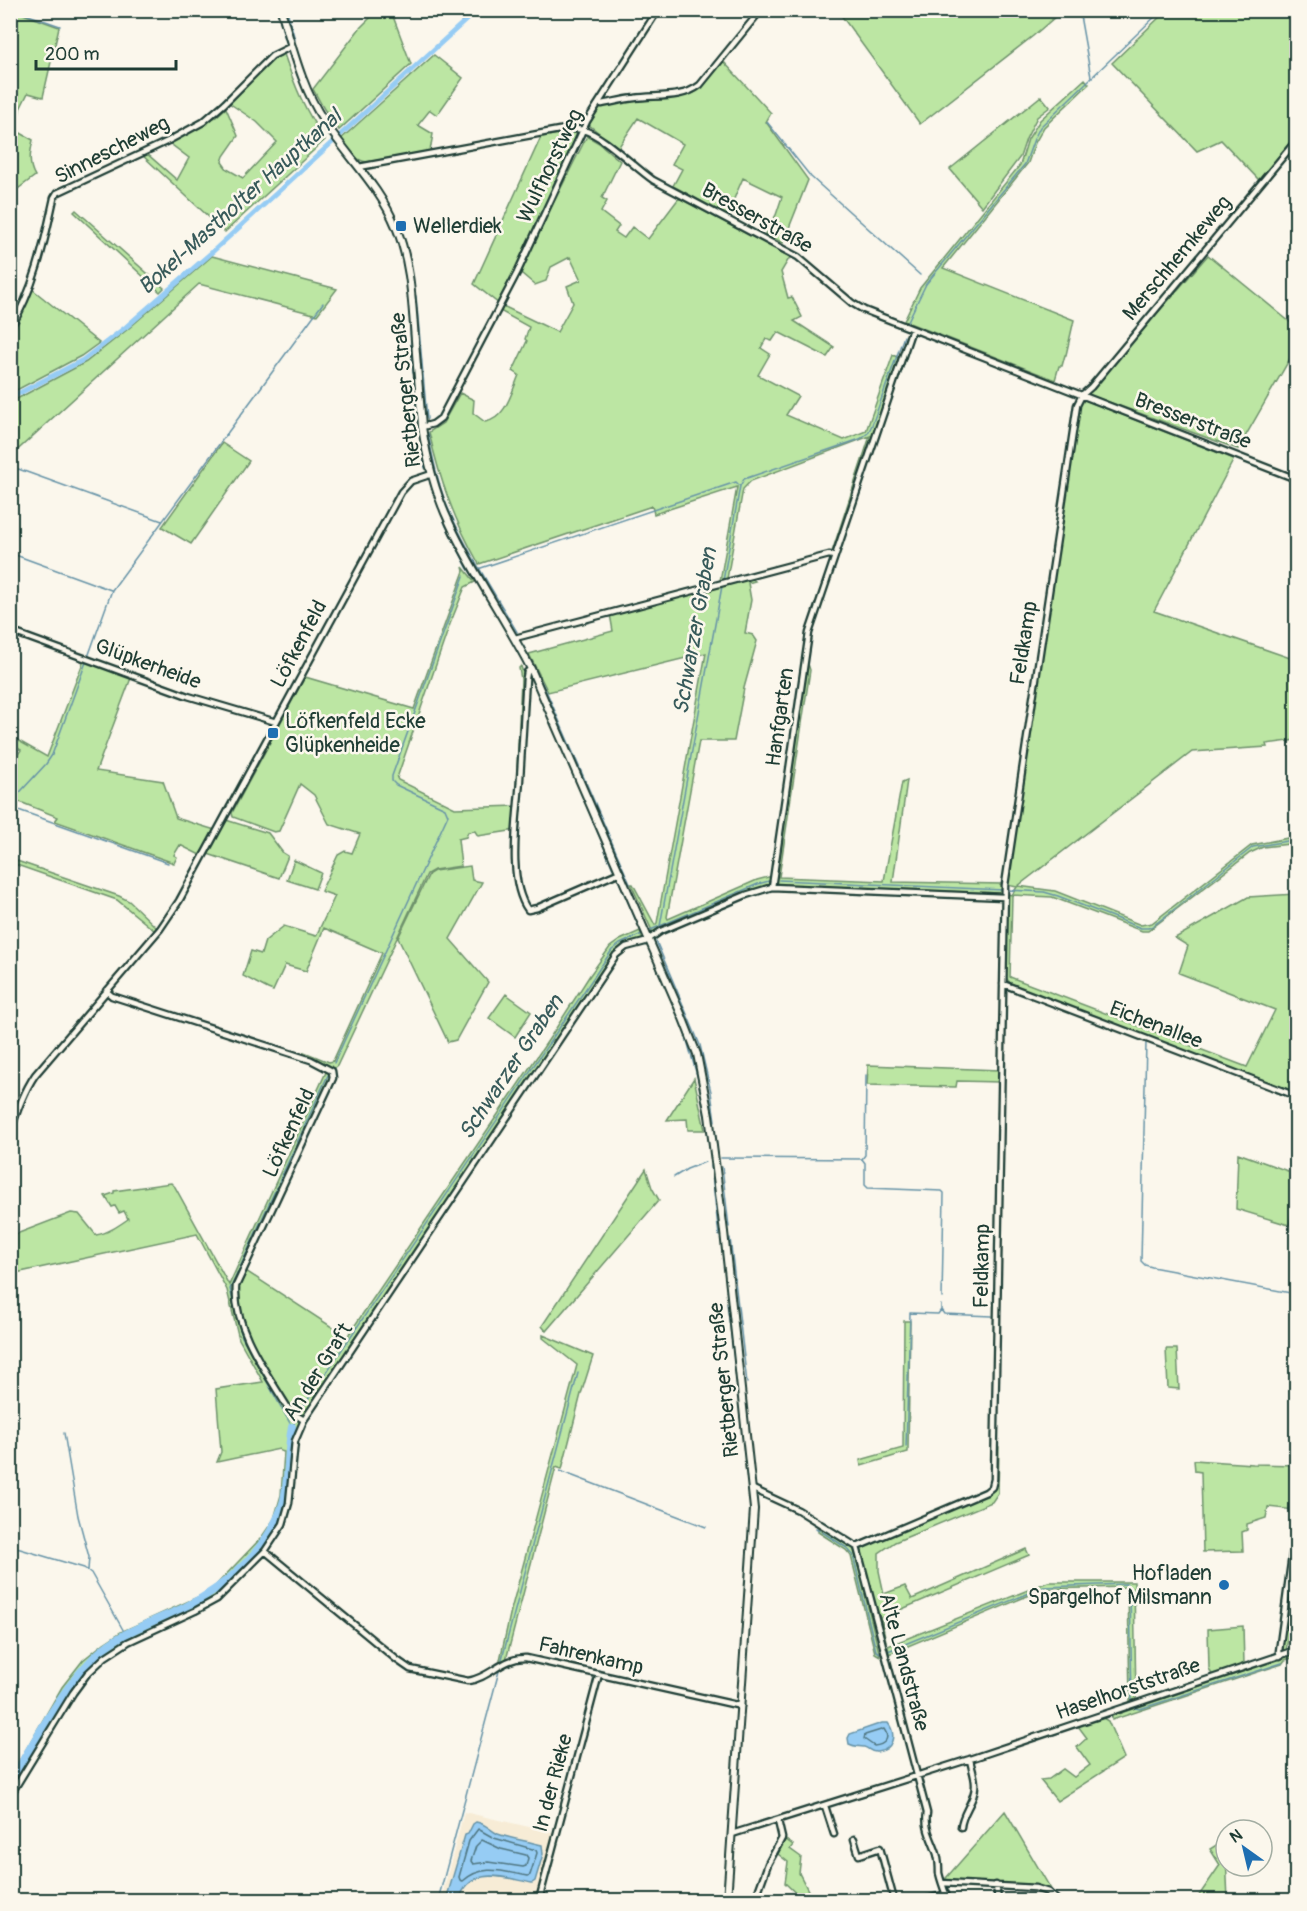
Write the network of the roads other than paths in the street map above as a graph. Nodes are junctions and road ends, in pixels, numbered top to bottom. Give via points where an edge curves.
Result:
1 (281, 10) edge
2 (658, 10) edge
3 (761, 10) edge
4 (292, 46) junction
5 (599, 103) junction
6 (584, 130) junction
7 (1296, 141) edge
8 (359, 167) junction
9 (911, 328) junction
10 (10, 329) edge
11 (1082, 395) junction
12 (422, 427) junction
13 (432, 474) junction
14 (1296, 479) edge
15 (834, 556) junction
16 (10, 632) edge
17 (515, 638) junction
18 (531, 669) junction
19 (276, 722) junction
20 (620, 872) junction
21 (772, 887) junction
22 (1004, 896) junction
23 (649, 938) junction
24 (1003, 984) junction
25 (106, 991) junction
26 (1296, 1096) edge
27 (10, 1134) edge
28 (303, 1419) junction
29 (753, 1489) junction
30 (1296, 1526) edge
31 (857, 1546) junction
32 (265, 1551) junction
33 (1296, 1650) edge
34 (1280, 1656) junction
35 (599, 1674) junction
36 (741, 1706) junction
37 (969, 1760) junction
38 (917, 1776) junction
39 (10, 1796) edge
40 (825, 1806) junction
41 (778, 1821) junction
42 (961, 1827) dead end
43 (732, 1834) junction
44 (834, 1834) dead end
45 (854, 1839) dead end
46 (942, 1883) junction
47 (996, 1886) junction
48 (946, 1894) junction
49 (539, 1900) edge
50 (727, 1900) edge
51 (755, 1900) edge
52 (894, 1900) edge
53 (923, 1900) edge
54 (948, 1900) edge
55 (998, 1900) edge
56 (1057, 1900) edge

1 - 4 main road, Rietberger Straße
2 - 5 street, Wulfhorstweg
3 - 5 street via 693,91
4 - 8 main road, Rietberger Straße via 309,95
4 - 10 street, Sinnescheweg via 272,56 203,122 57,193 39,265 22,310
5 - 6 street, Wulfhorstweg
6 - 8 street via 560,130
6 - 9 street, Bresserstraße via 653,180 798,257 852,303
6 - 12 street, Wulfhorstweg via 517,273 441,418
7 - 11 street, Merschhemkeweg
8 - 12 main road, Rietberger Straße via 389,212 405,254
9 - 11 street, Bresserstraße
9 - 15 street, Hanfgarten
11 - 14 street, Bresserstraße
11 - 22 street, Feldkamp via 1077,405
12 - 13 main road, Rietberger Straße
13 - 17 main road, Rietberger Straße via 456,538
13 - 19 street, Löfkenfeld via 411,482 401,492
15 - 17 street
15 - 21 street, Hanfgarten via 809,633
16 - 19 street, Glüpkerheide via 188,696
17 - 18 main road, Rietberger Straße
18 - 20 main road, Rietberger Straße
18 - 20 street via 526,678 516,839 516,870 523,903 528,910 537,908
19 - 25 street, Löfkenfeld via 179,901
20 - 23 main road, Rietberger Straße
21 - 22 street
21 - 23 street
22 - 24 street, Feldkamp
23 - 28 street, An der Graft via 616,955
23 - 29 main road, Rietberger Straße via 697,1054 704,1084
24 - 26 street, Eichenallee
24 - 31 street, Feldkamp via 992,1488
25 - 27 street, Löfkenfeld via 35,1075
25 - 28 street, Löfkenfeld via 311,1060 332,1071 333,1078 236,1286 235,1296 245,1334 288,1408
28 - 32 street, An der Graft via 283,1524
29 - 31 street via 798,1510
29 - 36 main road, Rietberger Straße via 754,1533
30 - 34 street
31 - 38 street, Alte Landstraße
32 - 35 street, Fahrenkamp via 410,1669 468,1681 518,1658
32 - 39 street, An der Graft via 217,1599 128,1642 87,1674
33 - 34 street, Haselhorststraße
34 - 37 street, Haselhorststraße
35 - 36 street, Fahrenkamp
35 - 49 street, In der Rieke
36 - 43 main road, Rietberger Straße
37 - 38 street, Haselhorststraße
37 - 42 street via 975,1784
38 - 40 street, Haselhorststraße
38 - 46 street, Alte Landstraße
40 - 41 street, Haselhorststraße
40 - 44 street
41 - 43 street, Haselhorststraße
41 - 51 street via 782,1838
43 - 50 main road, Rietberger Straße
45 - 52 street via 859,1855 880,1848
46 - 47 street
46 - 48 street, Alte Landstraße
47 - 55 street
47 - 56 street via 1035,1888
48 - 53 street
48 - 54 street, Alte Landstraße

